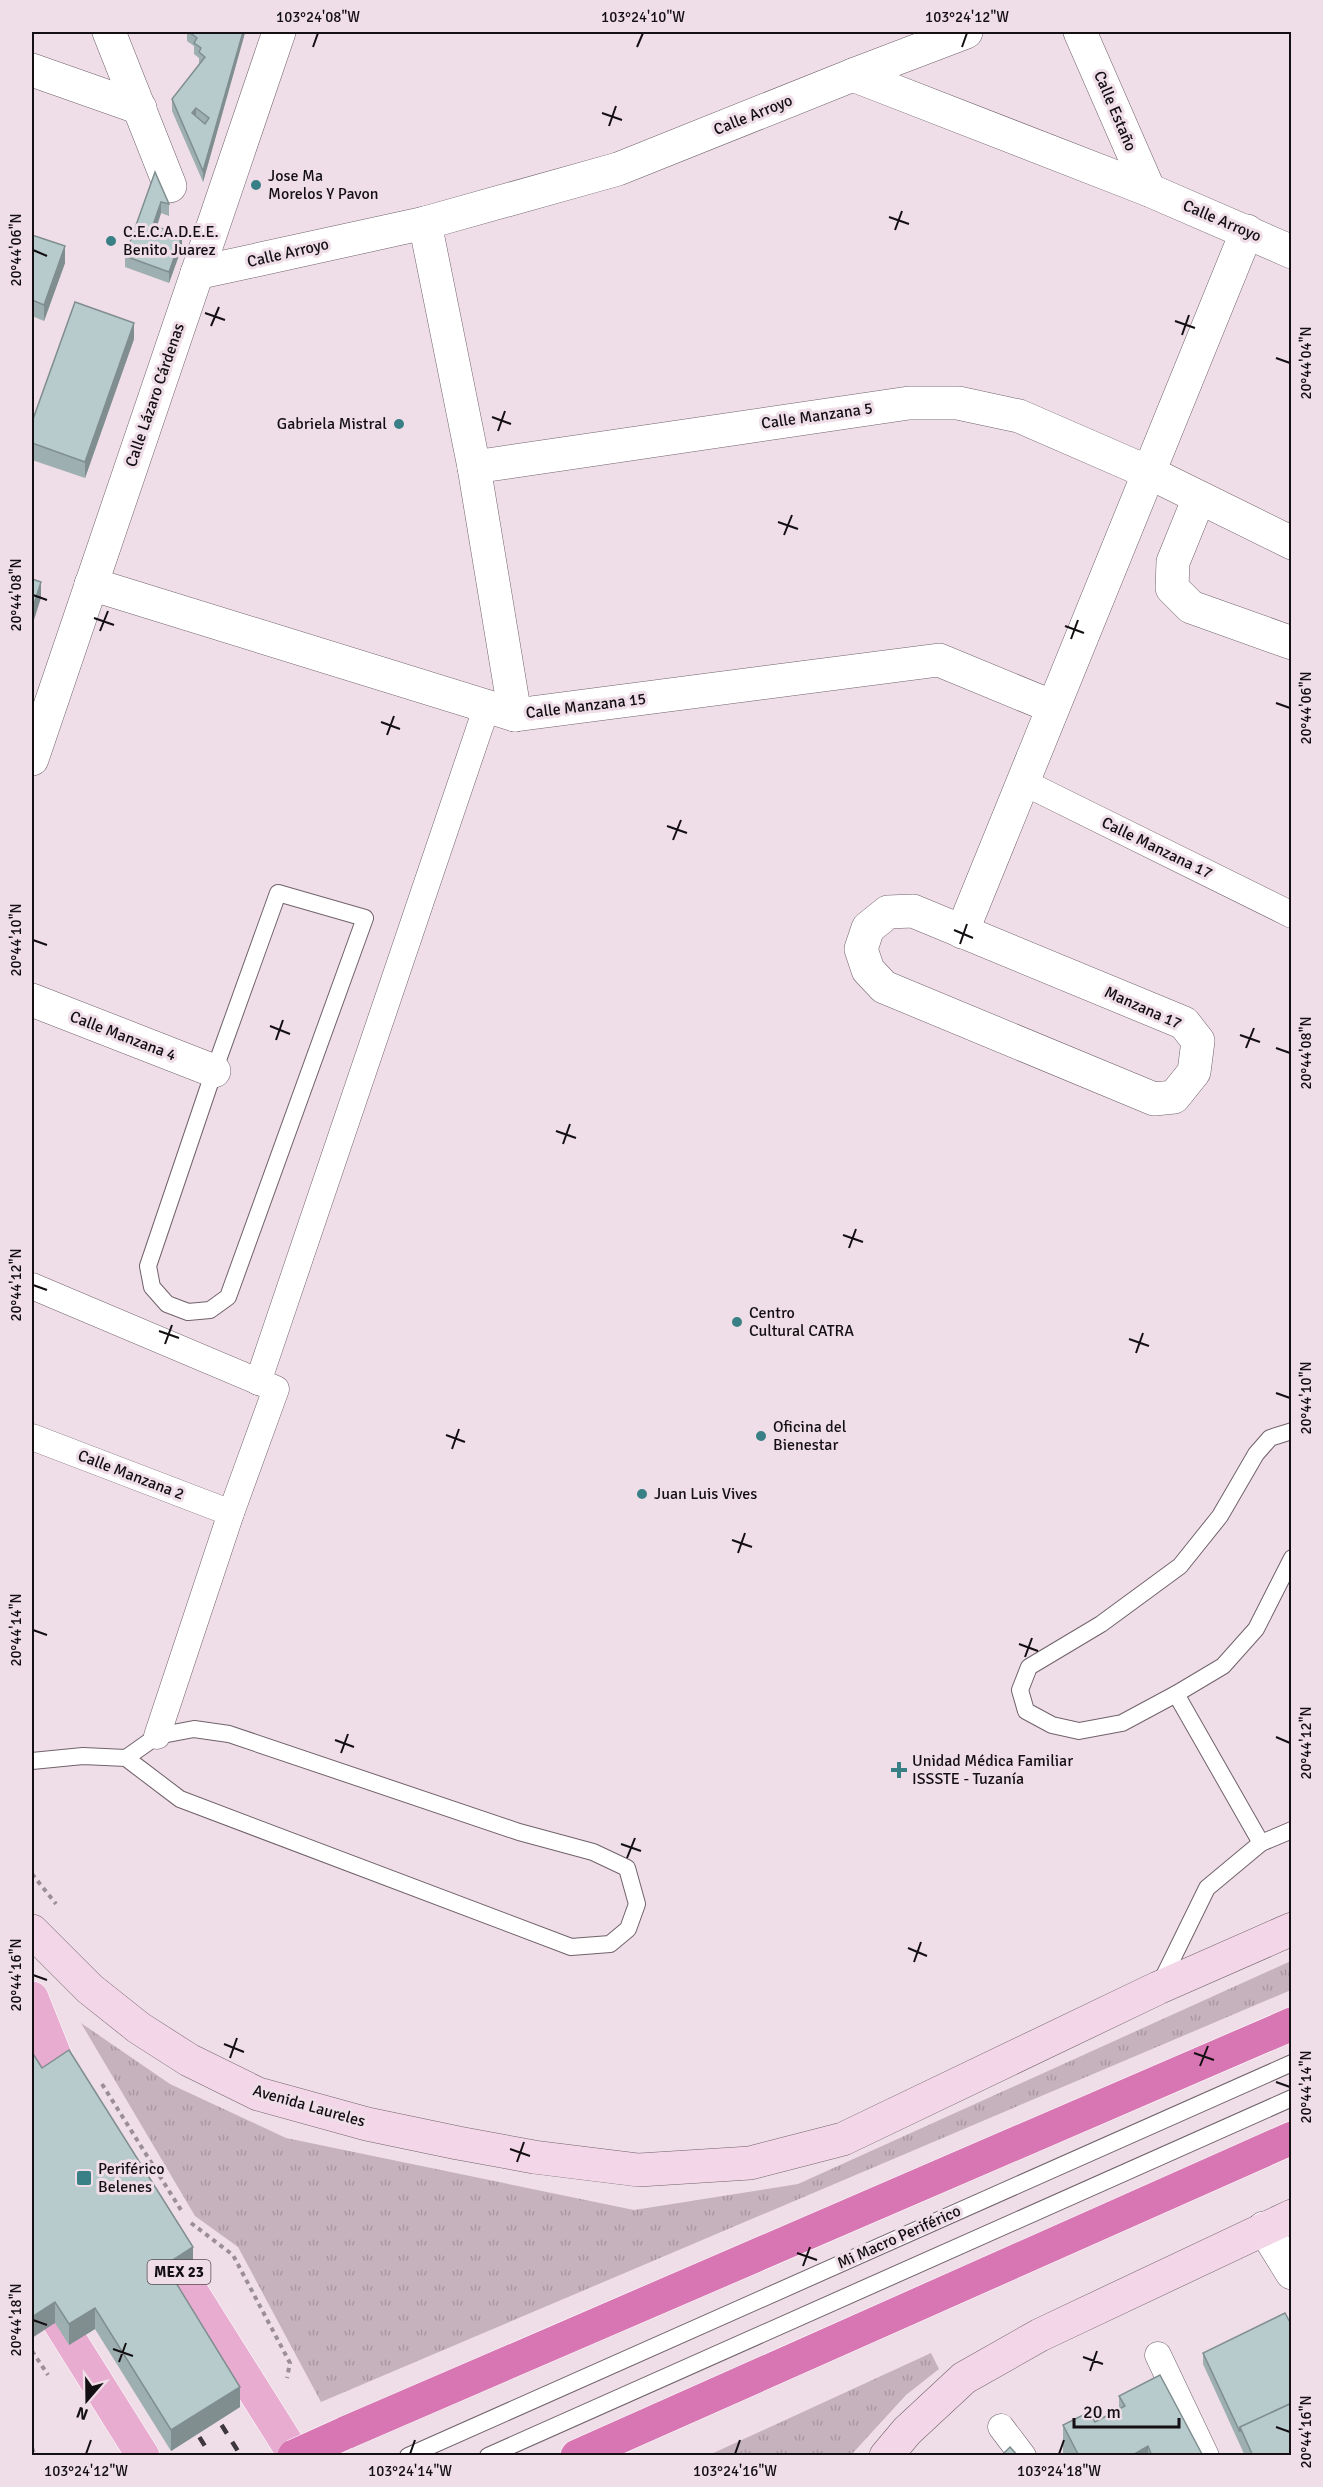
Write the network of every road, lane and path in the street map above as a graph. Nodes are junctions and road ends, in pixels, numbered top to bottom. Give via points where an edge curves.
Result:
1 (109, 32) edge
2 (279, 32) edge
3 (966, 32) edge
4 (1080, 32) edge
5 (32, 70) edge
6 (853, 75) junction
7 (140, 108) junction
8 (170, 186) dead end
9 (1149, 190) junction
10 (425, 222) junction
11 (1248, 231) junction
12 (1292, 252) edge
13 (197, 273) junction
14 (474, 467) junction
15 (1149, 473) junction
16 (1199, 498) junction
17 (1292, 543) edge
18 (91, 584) junction
19 (1292, 643) edge
20 (1053, 707) junction
21 (501, 711) junction
22 (32, 759) edge
23 (1023, 782) junction
24 (1292, 915) edge
25 (962, 932) junction
26 (32, 1000) edge
27 (214, 1071) junction
28 (32, 1286) edge
29 (267, 1385) junction
30 (1292, 1431) edge
31 (32, 1437) edge
32 (231, 1513) junction
33 (1292, 1558) edge
34 (1176, 1694) junction
35 (157, 1736) junction
36 (126, 1758) junction
37 (32, 1761) edge
38 (1292, 1830) edge
39 (1261, 1843) junction
40 (32, 1874) edge
41 (59, 1908) dead end
42 (1292, 1929) edge
43 (32, 1931) edge
44 (1158, 1988) junction
45 (32, 1998) edge
46 (1292, 2024) edge
47 (32, 2046) edge
48 (1292, 2063) edge
49 (100, 2081) dead end
50 (1292, 2098) edge
51 (1292, 2138) edge
52 (142, 2213) edge
53 (1278, 2222) edge
54 (1292, 2274) edge
55 (32, 2279) edge
56 (1158, 2355) dead end
57 (286, 2380) dead end
58 (1001, 2427) dead end
59 (290, 2447) edge
60 (32, 2448) edge
61 (35, 2456) edge
62 (143, 2456) edge
63 (408, 2456) edge
64 (488, 2456) edge
65 (577, 2456) edge
66 (886, 2456) edge
67 (1023, 2456) edge
68 (1206, 2456) edge

1 - 7 street
2 - 13 street, Calle Lázaro Cárdenas
3 - 6 street
4 - 9 street, Calle Estaño
5 - 7 street
6 - 9 street, Calle Arroyo
6 - 10 street, Calle Arroyo via 618,169
7 - 8 street
9 - 11 street, Calle Arroyo
10 - 13 street, Calle Arroyo
10 - 14 street
11 - 12 street, Calle Arroyo
11 - 15 street
13 - 18 street, Calle Lázaro Cárdenas
14 - 15 street, Calle Manzana 5 via 909,403 958,403 1019,416
14 - 21 street
15 - 16 street, Calle Manzana 5
15 - 20 street
16 - 17 street, Calle Manzana 5
16 - 19 street via 1173,562 1172,588 1191,607
18 - 21 street, Calle Manzana 15
18 - 22 street, Calle Lázaro Cárdenas
20 - 21 street, Calle Manzana 15 via 939,660
20 - 23 street
21 - 29 street
23 - 24 street, Calle Manzana 17
23 - 25 street
25 - 25 street, Manzana 17 via 1184,1023 1198,1041 1194,1072 1174,1097 1154,1099 884,987 868,970 861,949 868,928 888,912 913,911
26 - 27 street, Calle Manzana 4
27 - 27 lane via 148,1266 152,1287 167,1304 188,1312 210,1310 228,1297 365,918 278,893
28 - 29 street
29 - 32 street
30 - 34 lane via 1270,1438 1256,1454 1220,1516 1180,1566 1101,1624 1029,1667 1020,1690 1026,1711 1052,1725 1079,1731 1122,1722
31 - 32 street, Calle Manzana 2
32 - 35 street
33 - 34 lane via 1256,1629 1223,1666
34 - 39 lane
35 - 36 lane
35 - 36 lane via 194,1730 229,1734 519,1832 593,1852 627,1868 637,1904 628,1929 610,1944 571,1947 180,1799
36 - 37 lane via 84,1756
38 - 39 lane
39 - 44 lane via 1208,1888
40 - 41 path
42 - 44 main road, Avenida Laureles
43 - 44 main road, Avenida Laureles via 90,1989 139,2028 189,2060 258,2094 366,2124 458,2143 639,2170 750,2163 843,2139
45 - 47 main road via 82,2119
46 - 59 highway, bridge via 345,2433
48 - 63 lane, Mi Macro Periférico
49 - 57 path via 187,2220 233,2255 290,2363
50 - 64 lane, Mi Macro Periférico
51 - 65 highway
52 - 59 main road, MEX 23
53 - 54 street
53 - 66 main road via 1040,2335 964,2378
55 - 62 main road
56 - 68 street
58 - 67 street
60 - 61 path

